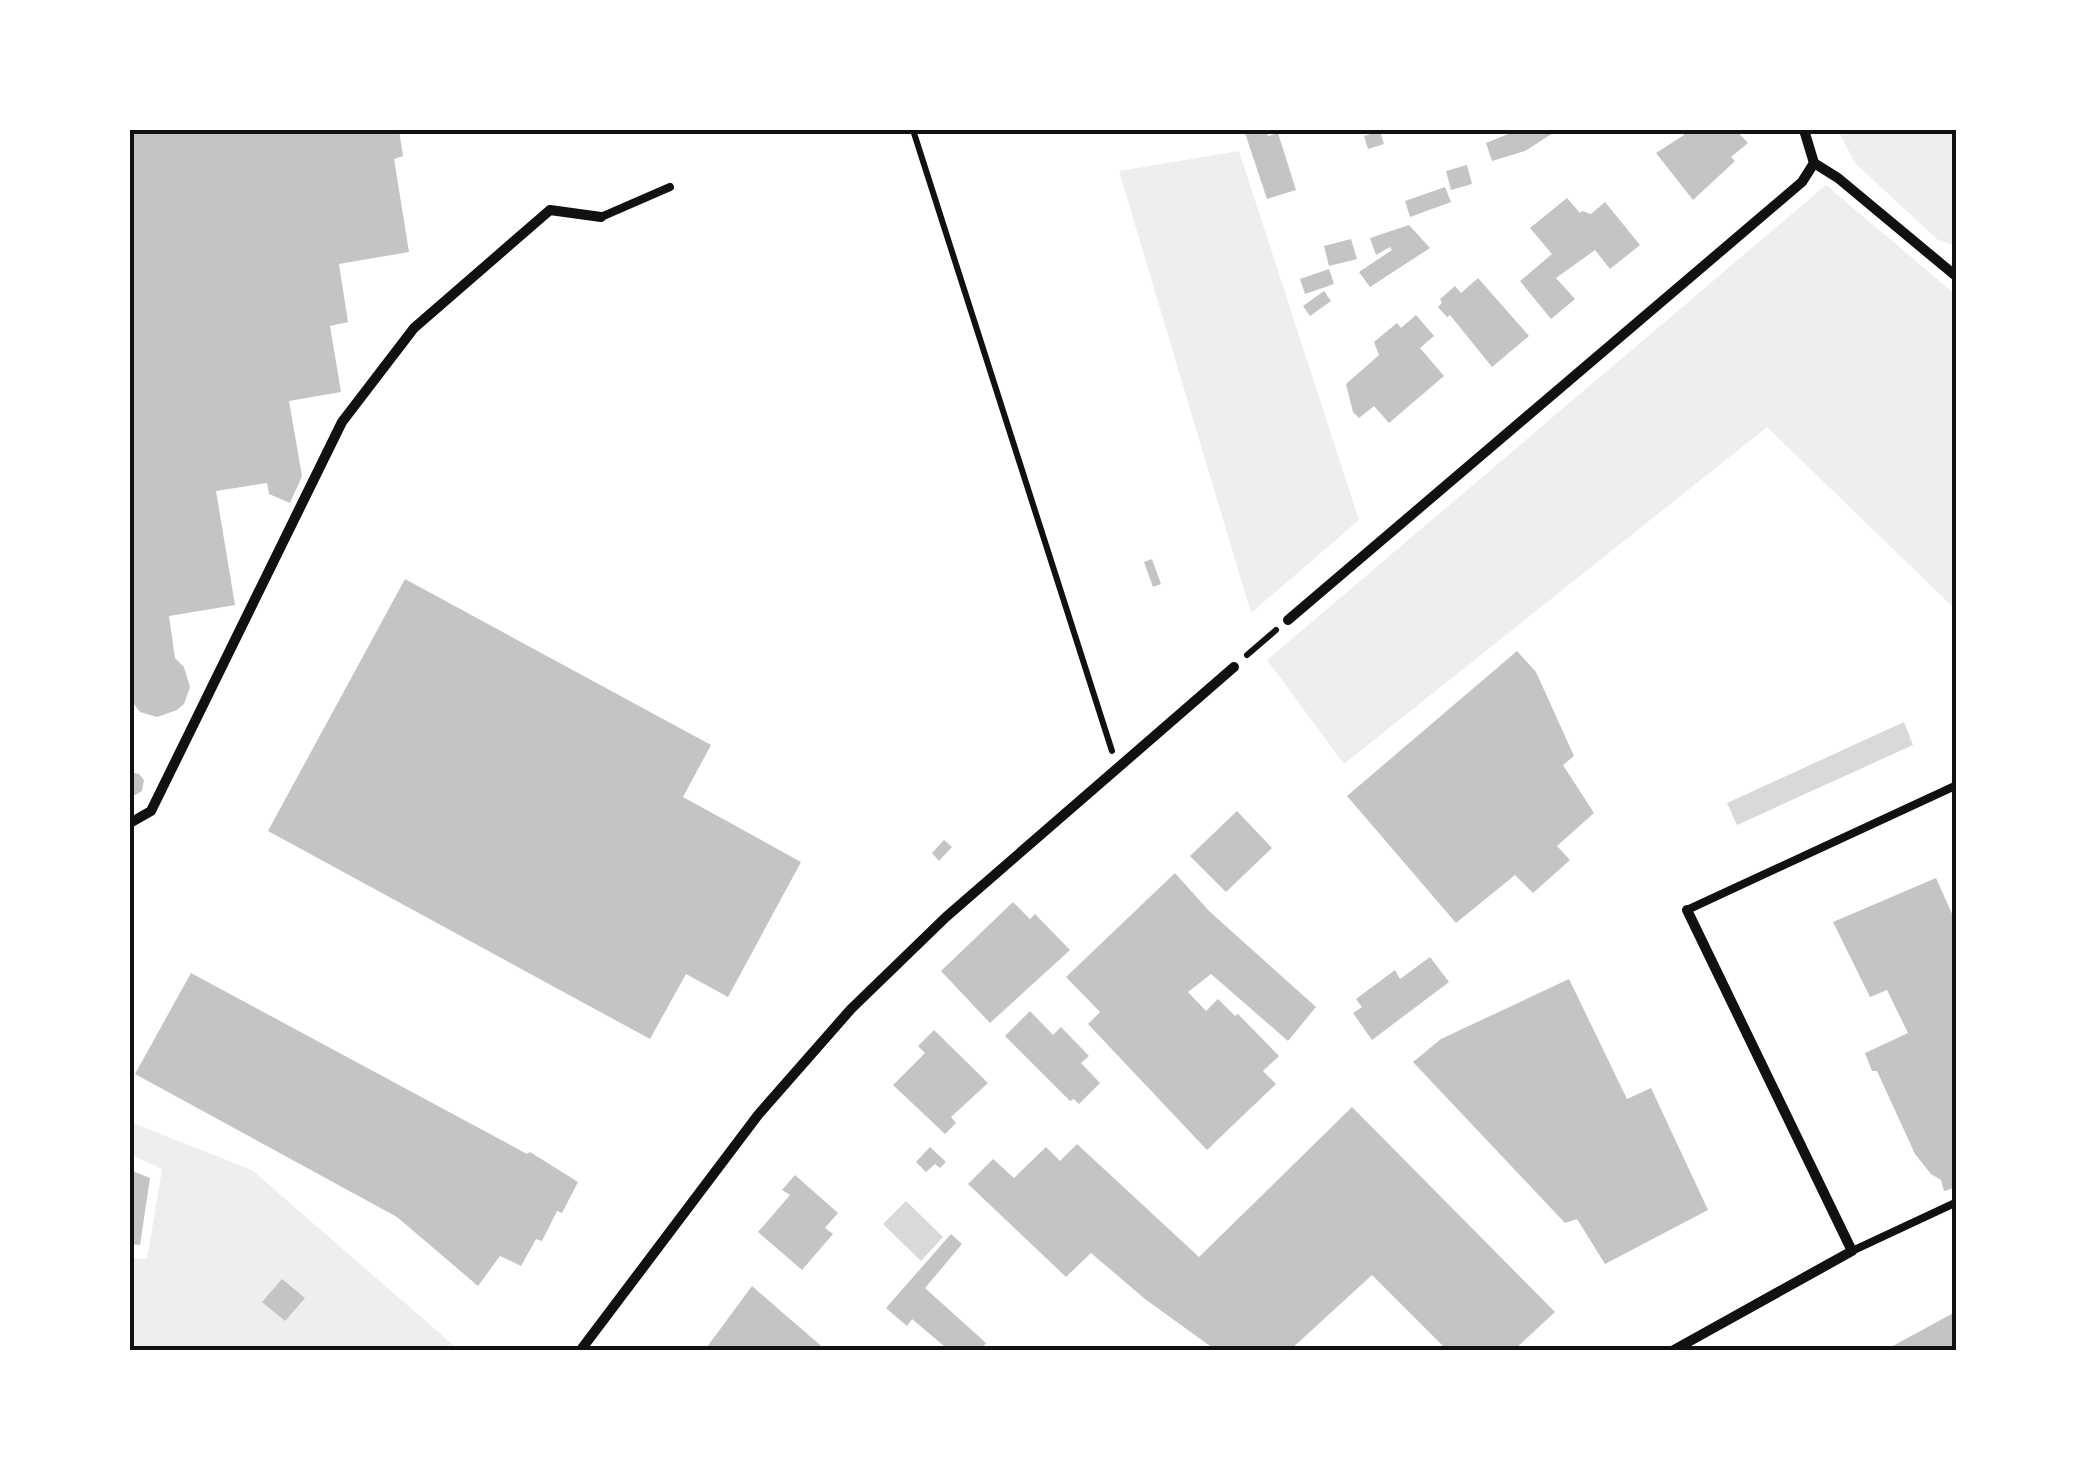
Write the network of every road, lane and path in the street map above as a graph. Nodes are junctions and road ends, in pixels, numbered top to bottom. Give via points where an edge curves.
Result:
1 (913, 130) edge
2 (1804, 130) edge
3 (1814, 163) junction
4 (670, 186) dead end
5 (601, 217) joint
6 (1957, 277) edge
7 (1288, 620) joint
8 (1234, 667) joint
9 (1117, 767) junction
10 (1957, 785) edge
11 (130, 823) edge
12 (1688, 910) joint
13 (1957, 1202) edge
14 (1852, 1251) junction
15 (580, 1351) edge
16 (1672, 1351) edge

1 - 9 path
2 - 3 street
3 - 6 street
3 - 7 street via 1802,182
4 - 5 lane
5 - 11 street via 550,210 414,328 342,422 151,811
7 - 8 path
8 - 9 street
9 - 15 street via 851,1009 758,1115
10 - 12 lane
12 - 14 street
13 - 14 lane
14 - 16 street

